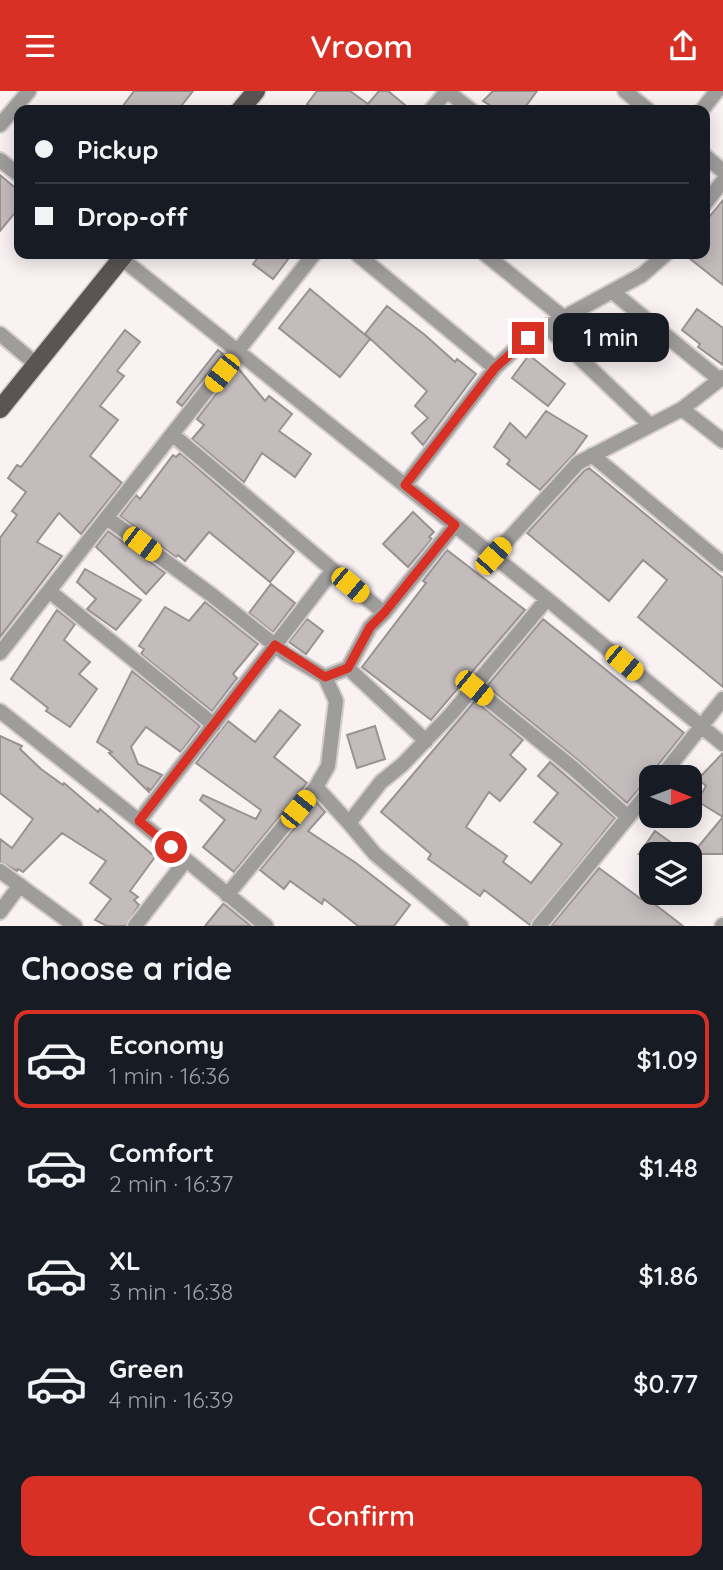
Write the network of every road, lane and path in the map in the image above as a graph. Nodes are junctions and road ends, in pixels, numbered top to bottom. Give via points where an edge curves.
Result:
1 (29, 91) edge
2 (256, 91) edge
3 (447, 91) edge
4 (625, 91) edge
5 (717, 91) edge
6 (17, 105) edge
7 (244, 105) edge
8 (435, 105) edge
9 (465, 105) edge
10 (642, 105) edge
11 (706, 105) edge
12 (14, 109) edge
13 (0, 125) edge
14 (0, 160) edge
15 (14, 171) edge
16 (723, 181) edge
17 (710, 198) edge
18 (118, 259) edge
19 (126, 259) edge
20 (310, 259) edge
21 (362, 259) edge
22 (491, 259) edge
23 (657, 259) edge
24 (613, 292) junction
25 (564, 318) junction
26 (547, 327) junction
27 (0, 334) edge
28 (238, 352) junction
29 (36, 364) junction
30 (495, 368) junction
31 (722, 379) edge
32 (0, 409) edge
33 (682, 409) junction
34 (650, 425) junction
35 (173, 435) junction
36 (723, 441) edge
37 (592, 455) junction
38 (405, 485) junction
39 (107, 518) junction
40 (455, 525) junction
41 (493, 556) junction
42 (723, 564) edge
43 (333, 570) junction
44 (49, 591) junction
45 (547, 599) junction
46 (384, 613) junction
47 (275, 645) junction
48 (0, 653) edge
49 (348, 668) junction
50 (325, 677) junction
51 (474, 688) junction
52 (723, 699) edge
53 (0, 711) edge
54 (214, 725) junction
55 (701, 727) junction
56 (426, 741) junction
57 (723, 744) edge
58 (671, 765) edge
59 (316, 787) junction
60 (639, 804) edge
61 (628, 817) junction
62 (139, 821) junction
63 (349, 823) junction
64 (186, 860) junction
65 (0, 871) edge
66 (20, 885) junction
67 (227, 895) junction
68 (0, 912) edge
69 (75, 926) edge
70 (135, 926) edge
71 (266, 926) edge
72 (461, 926) edge
73 (539, 926) edge

1 - 6 street
2 - 7 main road
3 - 8 street
3 - 9 street
4 - 10 street
5 - 11 street
12 - 13 street
14 - 15 street
16 - 17 street
18 - 29 main road
19 - 28 street
20 - 28 street
21 - 30 street
22 - 25 street
23 - 24 street via 642,275
24 - 25 street
24 - 31 street
25 - 26 street
26 - 30 street
26 - 34 street
27 - 29 street
28 - 35 street
28 - 38 street
29 - 32 main road
30 - 38 street
31 - 33 street
33 - 34 street
33 - 36 street
34 - 37 street
35 - 39 street
35 - 43 street
37 - 41 street via 578,463
37 - 42 street
38 - 40 street
39 - 44 street
39 - 47 street
40 - 41 street
40 - 46 street
41 - 45 street
43 - 46 street
43 - 47 street
44 - 48 street
44 - 54 street
45 - 51 street
45 - 55 street
46 - 49 street via 370,627
47 - 50 street
47 - 54 street
49 - 50 street
49 - 56 street
50 - 59 street via 336,701 327,766
51 - 56 street
51 - 61 street
52 - 55 street
53 - 62 street
54 - 62 street
55 - 57 street
55 - 58 street
56 - 63 street via 381,782
59 - 63 street
59 - 67 street
60 - 61 street
61 - 73 street
62 - 64 street
63 - 72 street via 375,854
64 - 67 street
64 - 70 street
65 - 66 street
66 - 68 street
66 - 69 street
67 - 71 street

